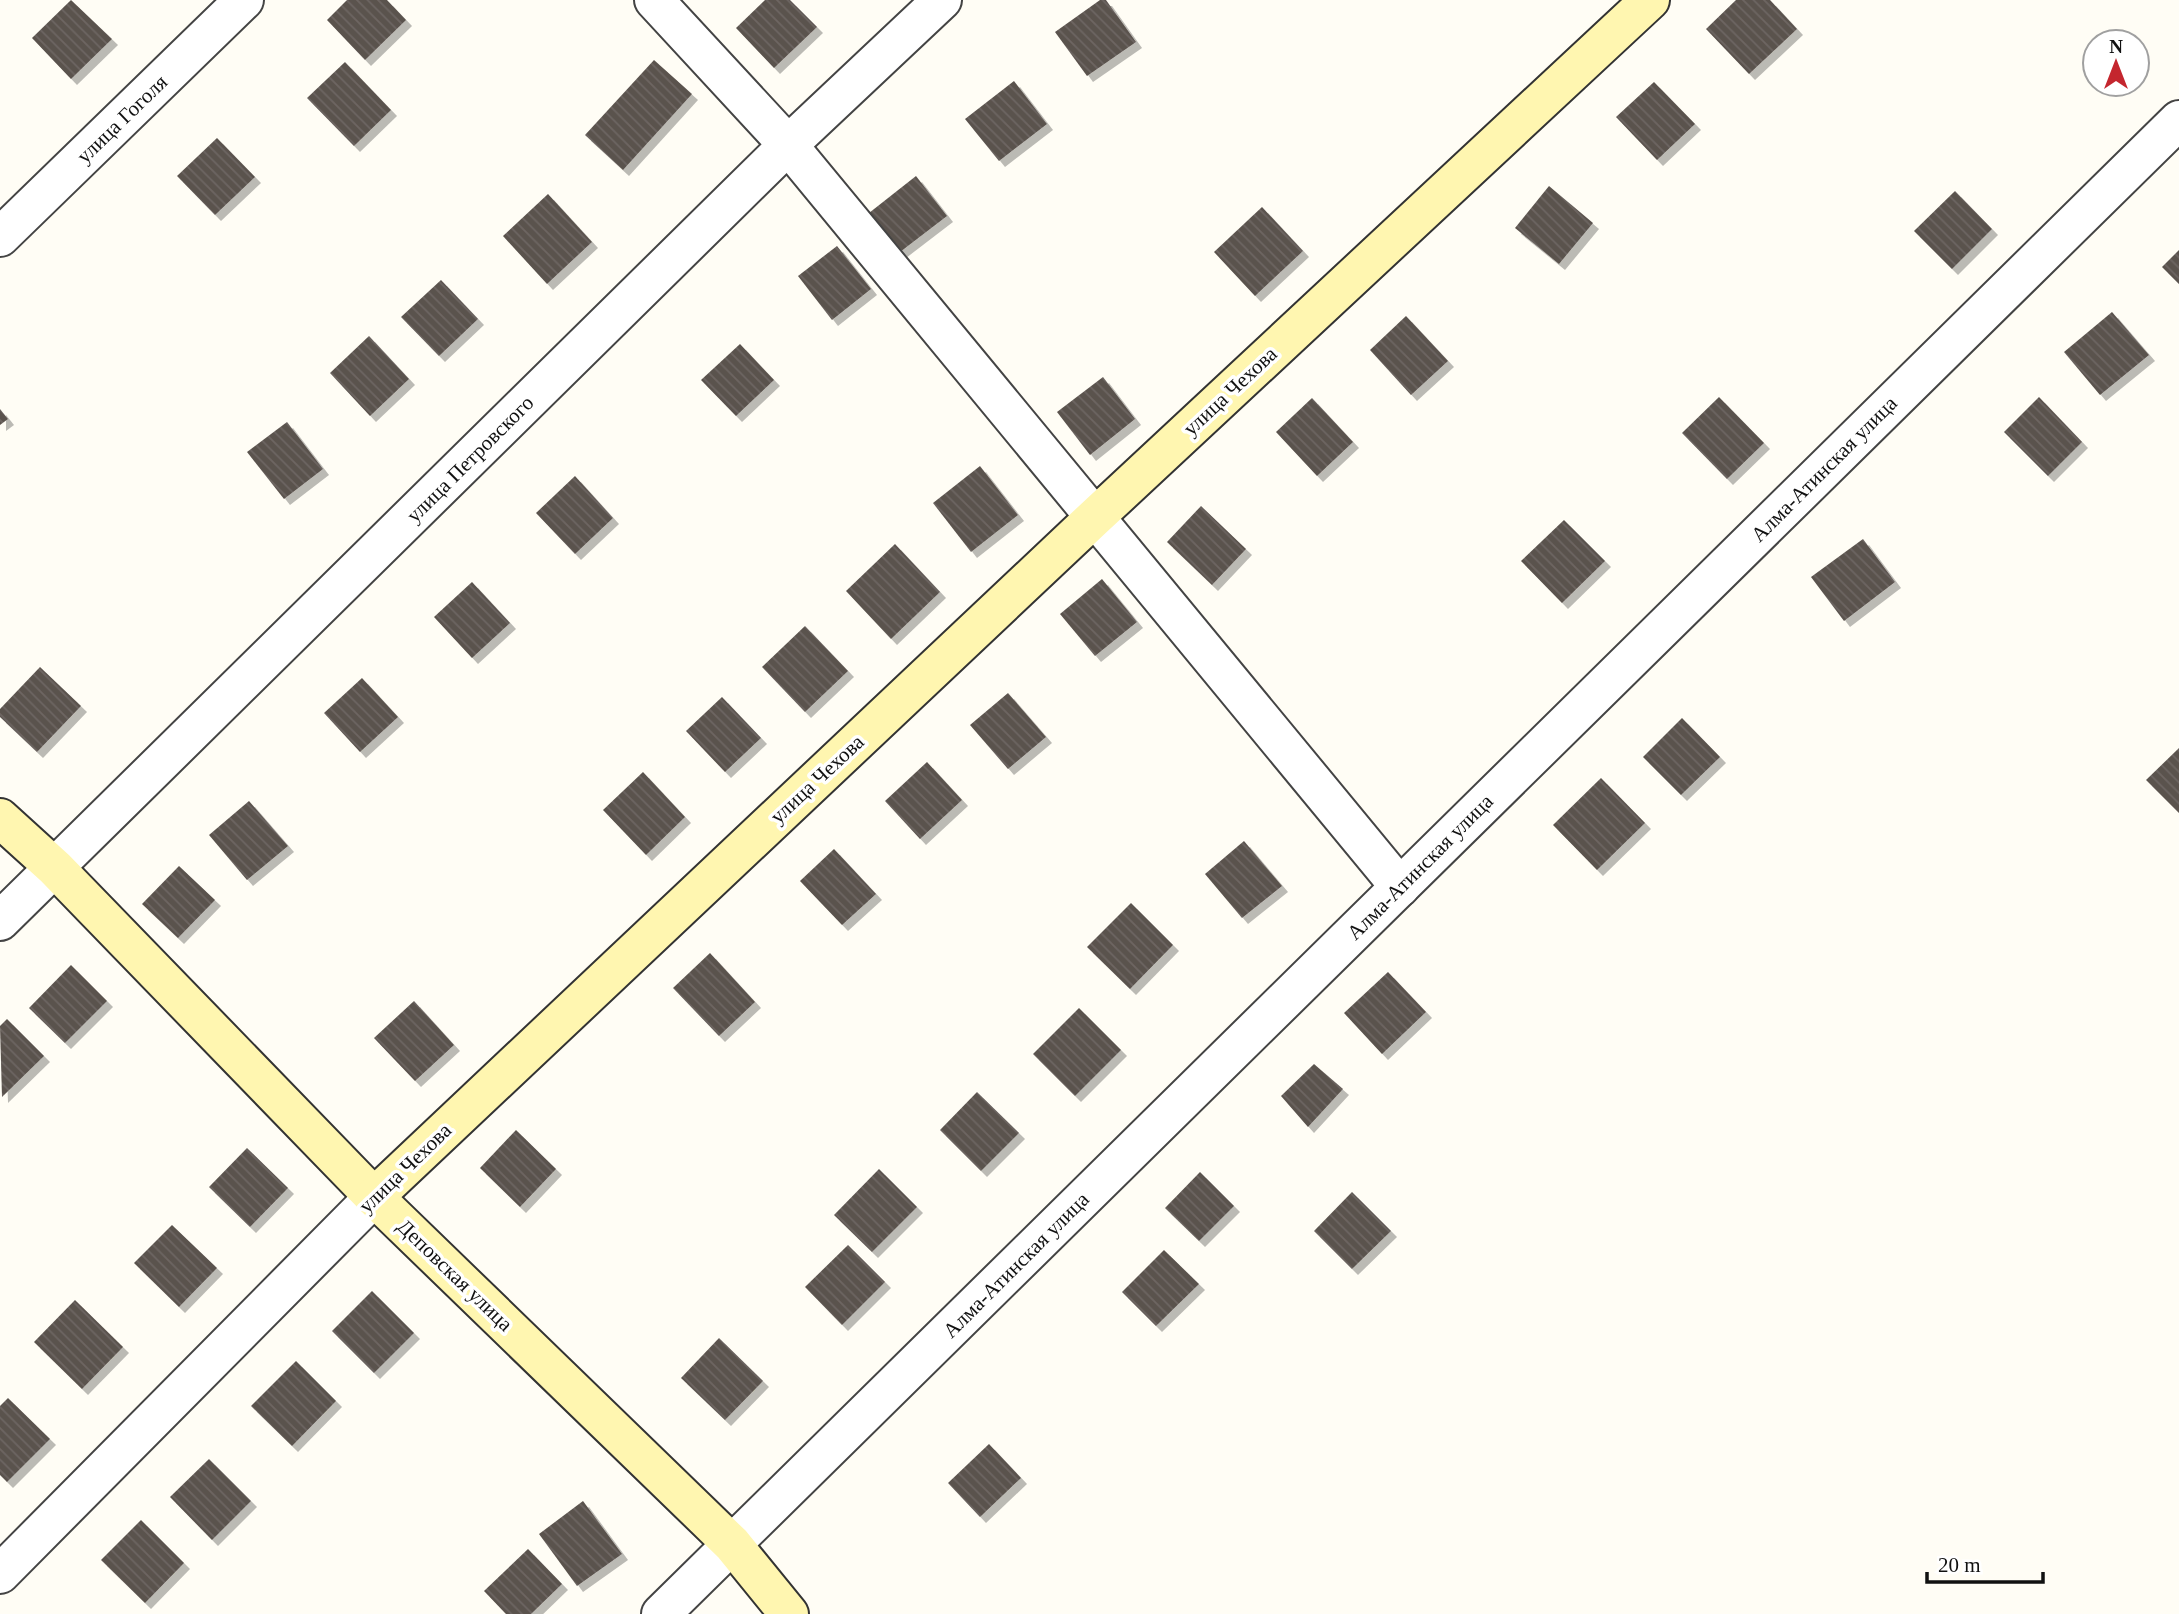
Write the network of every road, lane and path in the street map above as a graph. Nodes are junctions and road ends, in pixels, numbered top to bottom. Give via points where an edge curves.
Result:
1 (244, 0) edge
2 (654, 0) edge
3 (942, 0) edge
4 (1650, 0) edge
5 (2179, 120) edge
6 (788, 145) junction
7 (0, 237) edge
8 (1095, 517) junction
9 (0, 818) edge
10 (55, 868) junction
11 (1400, 887) junction
12 (0, 920) edge
13 (374, 1197) junction
14 (733, 1544) junction
15 (0, 1574) edge
16 (661, 1614) edge
17 (789, 1614) edge

1 - 7 street, улица Гоголя
2 - 6 street
3 - 6 street, улица Петровского
4 - 8 street, улица Чехова
5 - 11 street, Алма-Атинская улица
6 - 8 street
6 - 10 street, улица Петровского
8 - 11 street
8 - 13 street, улица Чехова
9 - 10 street, Деповская улица
10 - 12 street, улица Петровского
10 - 13 street, Деповская улица
11 - 14 street, Алма-Атинская улица
13 - 14 street, Деповская улица
13 - 15 street, улица Чехова
14 - 16 street, Алма-Атинская улица
14 - 17 street, Деповская улица

